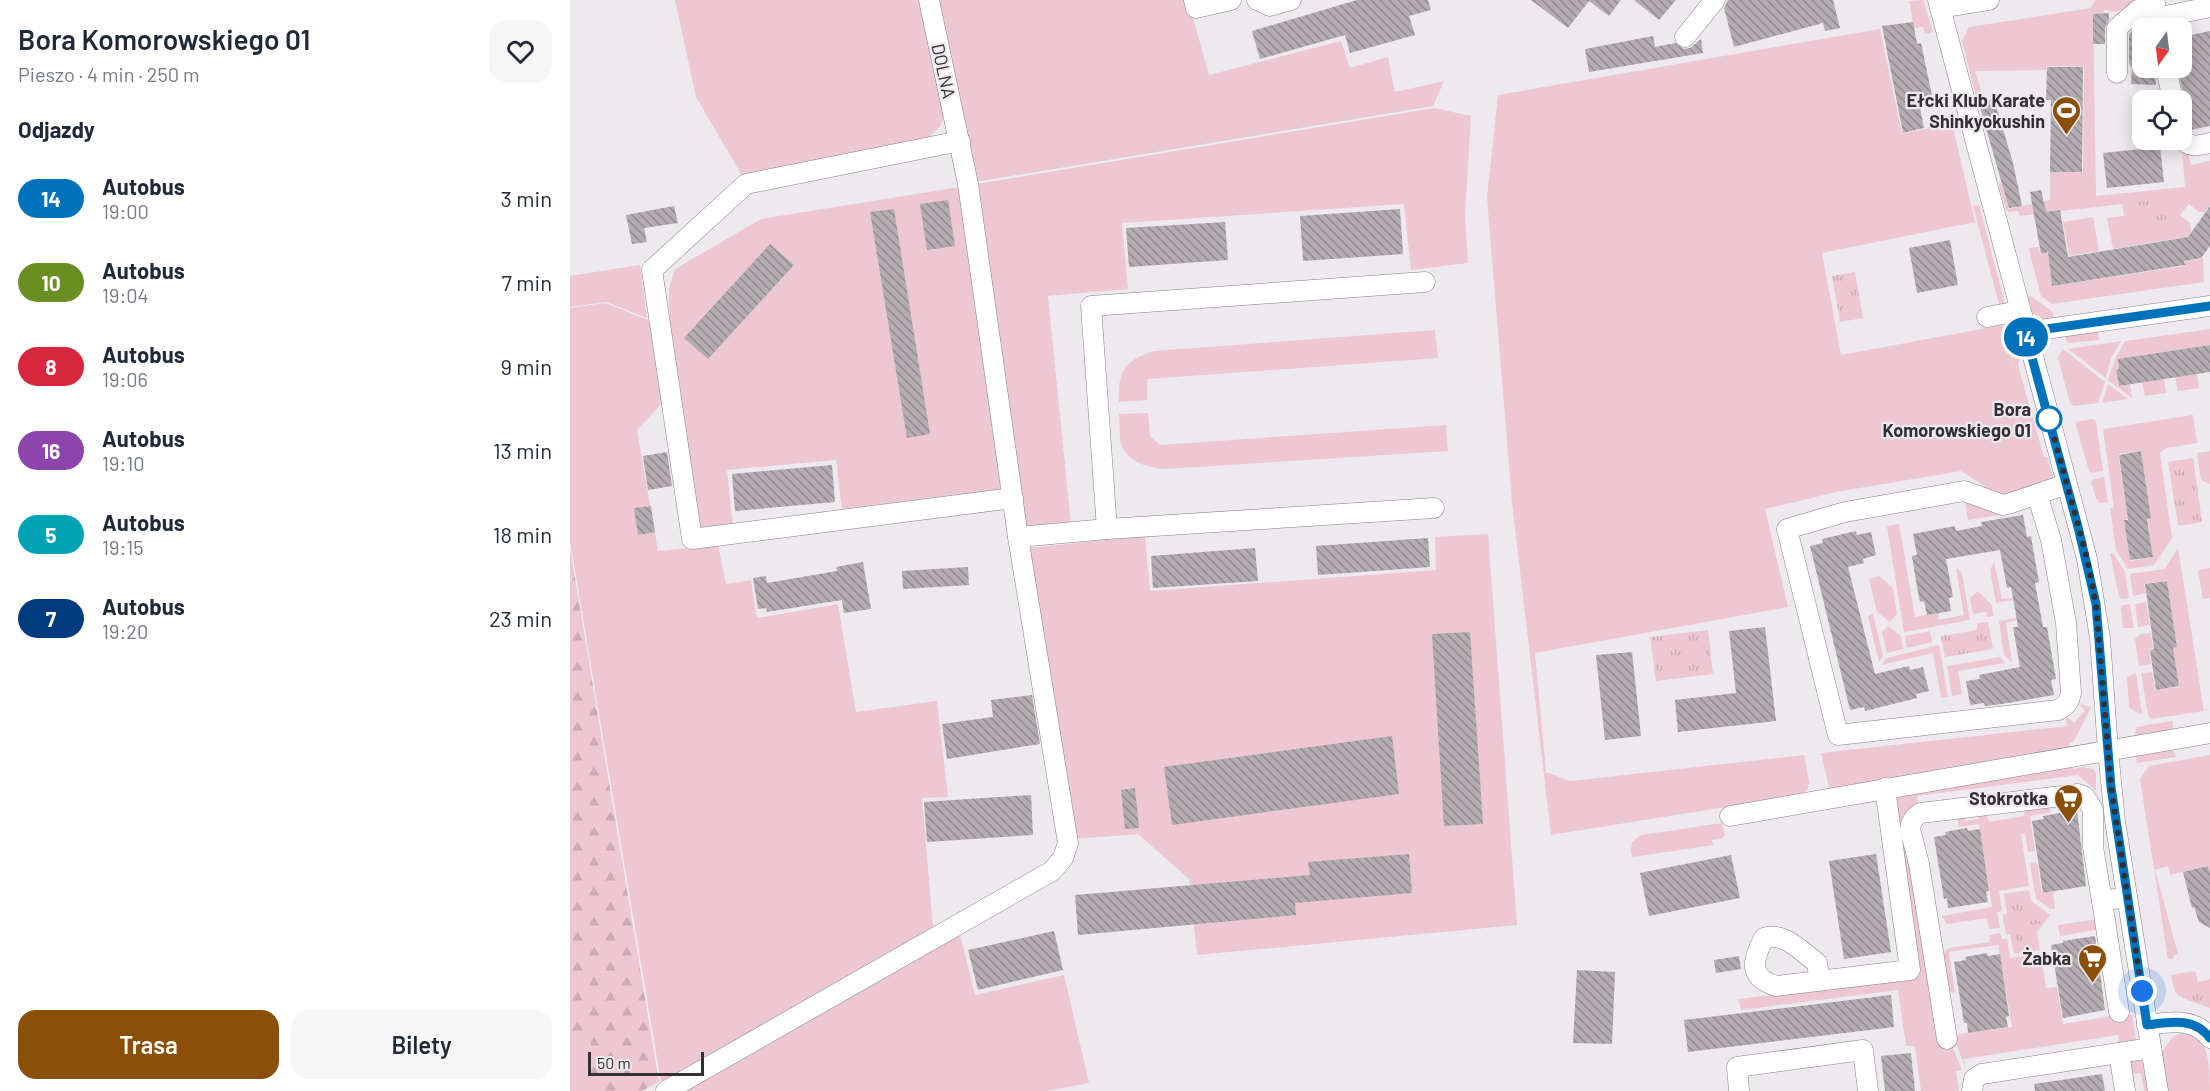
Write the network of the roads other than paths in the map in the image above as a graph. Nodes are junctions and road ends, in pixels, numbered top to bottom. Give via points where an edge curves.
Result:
1 (929, 0) edge
2 (1194, 0) edge
3 (1231, 0) edge
4 (1257, 0) edge
5 (1291, 0) edge
6 (1714, 0) edge
7 (1989, 0) edge
8 (1939, 4) edge
9 (2210, 6) edge
10 (2156, 12) edge
11 (1686, 37) dead end
12 (2117, 73) dead end
13 (960, 141) junction
14 (2210, 143) edge
15 (2192, 145) edge
16 (1425, 282) dead end
17 (2210, 306) edge
18 (2019, 311) junction
19 (1988, 317) dead end
20 (2025, 332) junction
21 (2067, 484) junction
22 (2037, 494) junction
23 (1013, 498) junction
24 (1434, 508) dead end
25 (1107, 529) junction
26 (1018, 537) junction
27 (2210, 733) edge
28 (2108, 751) junction
29 (1885, 788) junction
30 (1730, 816) dead end
31 (2127, 897) junction
32 (2102, 901) junction
33 (1820, 981) dead end
34 (2120, 1012) dead end
35 (2147, 1025) junction
36 (2210, 1038) edge
37 (1947, 1039) dead end
38 (2151, 1048) junction
39 (2119, 1053) junction
40 (666, 1091) edge
41 (1739, 1091) edge
42 (1868, 1091) edge
43 (1972, 1091) edge
44 (2126, 1091) edge
45 (2158, 1091) edge

1 - 13 street, DOLNA
2 - 3 street via 1196,8
4 - 5 street via 1270,6
6 - 11 street
7 - 8 street
8 - 18 street
9 - 10 street
10 - 12 street via 2138,10 2117,28
13 - 23 street, DOLNA
13 - 23 street via 746,184 652,270 690,527 692,539
14 - 15 street
16 - 25 street via 1091,306
17 - 20 street
18 - 19 street
18 - 20 street
20 - 21 street
21 - 22 street
21 - 28 street via 2096,604
22 - 22 street via 2003,505 1964,491 1845,512 1787,529 1838,735 2064,707 2071,693 2066,623 2051,540
23 - 26 street, DOLNA
24 - 25 street
25 - 26 street
26 - 40 street, DOLNA via 1068,843 1063,858 1052,871
27 - 28 street
28 - 29 street
28 - 31 street
29 - 30 street
29 - 33 street via 1910,970
31 - 32 street
31 - 35 street
32 - 34 street
32 - 37 street via 2093,846 2093,810 2085,797 2078,794 1916,816 1911,829
35 - 36 street via 2184,1022 2202,1029
35 - 38 street
38 - 39 street
38 - 45 street
39 - 43 street via 1982,1074 1974,1080
39 - 44 street
41 - 42 street via 1737,1067 1863,1050

